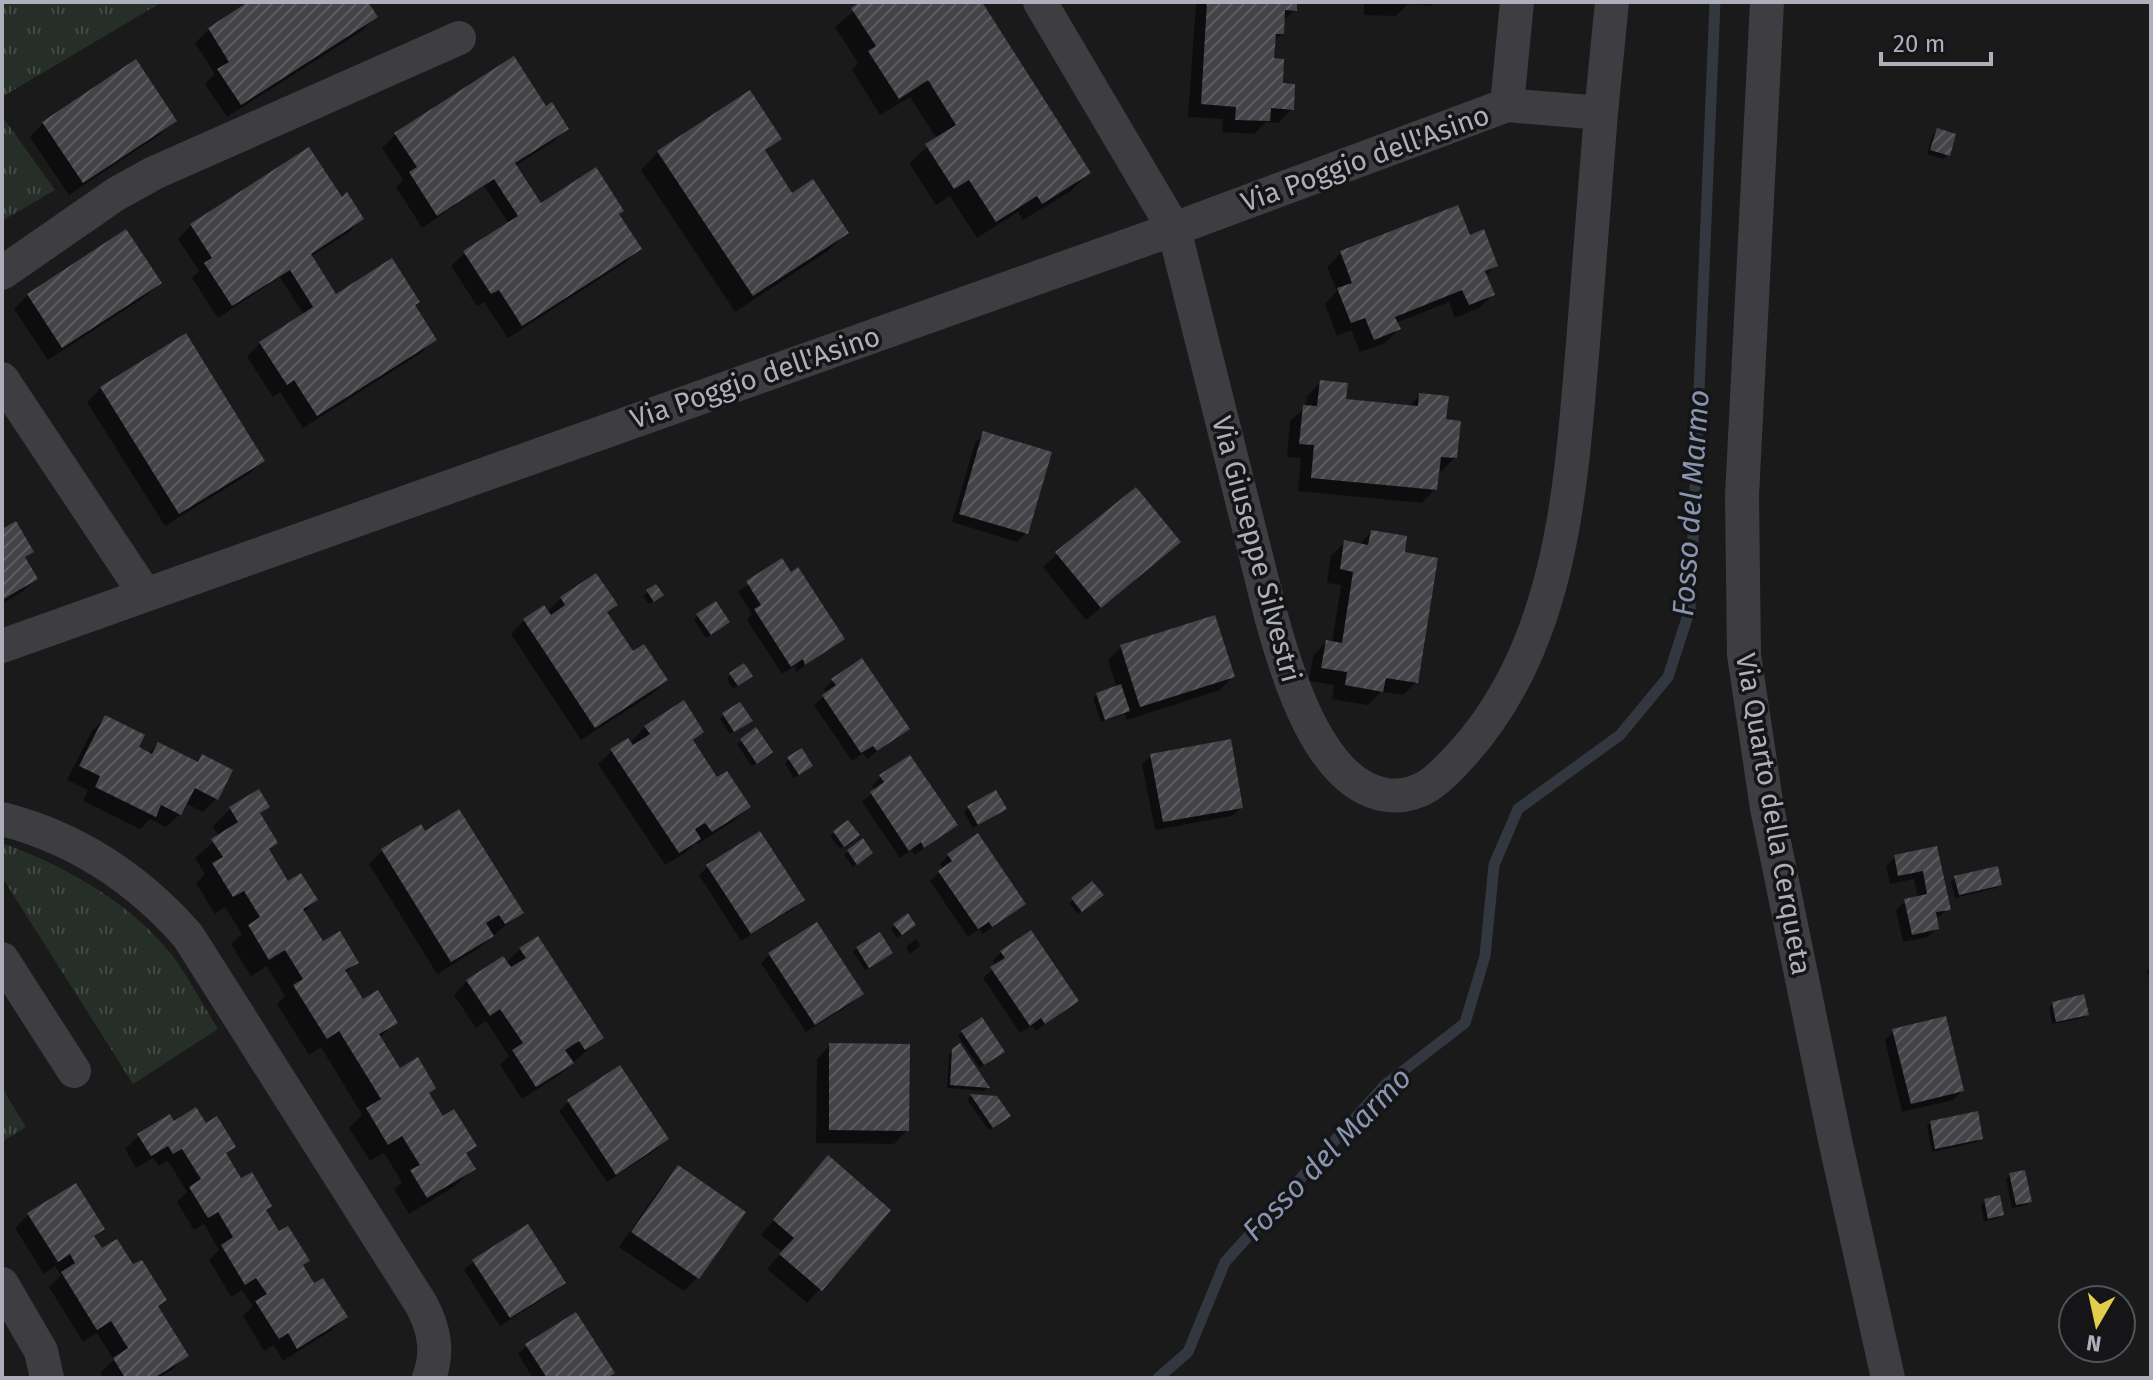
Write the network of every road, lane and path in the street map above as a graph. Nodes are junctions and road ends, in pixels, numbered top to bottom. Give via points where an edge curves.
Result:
1 (1040, 2) edge
2 (1517, 2) edge
3 (1612, 2) edge
4 (1767, 2) edge
5 (459, 38) dead end
6 (1507, 105) junction
7 (1601, 113) junction
8 (1174, 229) junction
9 (2, 273) edge
10 (2, 379) edge
11 (145, 594) junction
12 (2, 646) edge
13 (2, 819) edge
14 (2, 959) edge
15 (74, 1071) dead end
16 (2, 1284) edge
17 (47, 1378) edge
18 (429, 1378) edge
19 (1888, 1378) edge

1 - 8 street, Via Giuseppe Silvestri
2 - 6 street
3 - 7 street, Via Giuseppe Silvestri
4 - 19 street, Via Quarto della Cerqueta via 1742,496 1744,655 1767,808
5 - 9 street via 154,173
6 - 7 street
6 - 8 street, Via Poggio dell'Asino
7 - 8 street, Via Giuseppe Silvestri via 1576,425 1551,584 1522,665 1498,710 1442,777 1410,794 1379,794 1355,782 1332,758 1297,697 1283,662
8 - 11 street, Via Poggio dell'Asino
10 - 11 street
11 - 12 street, Via Poggio dell'Asino
13 - 18 street via 61,841 122,873 188,936 421,1304 434,1341
14 - 15 street
16 - 17 street via 41,1351

